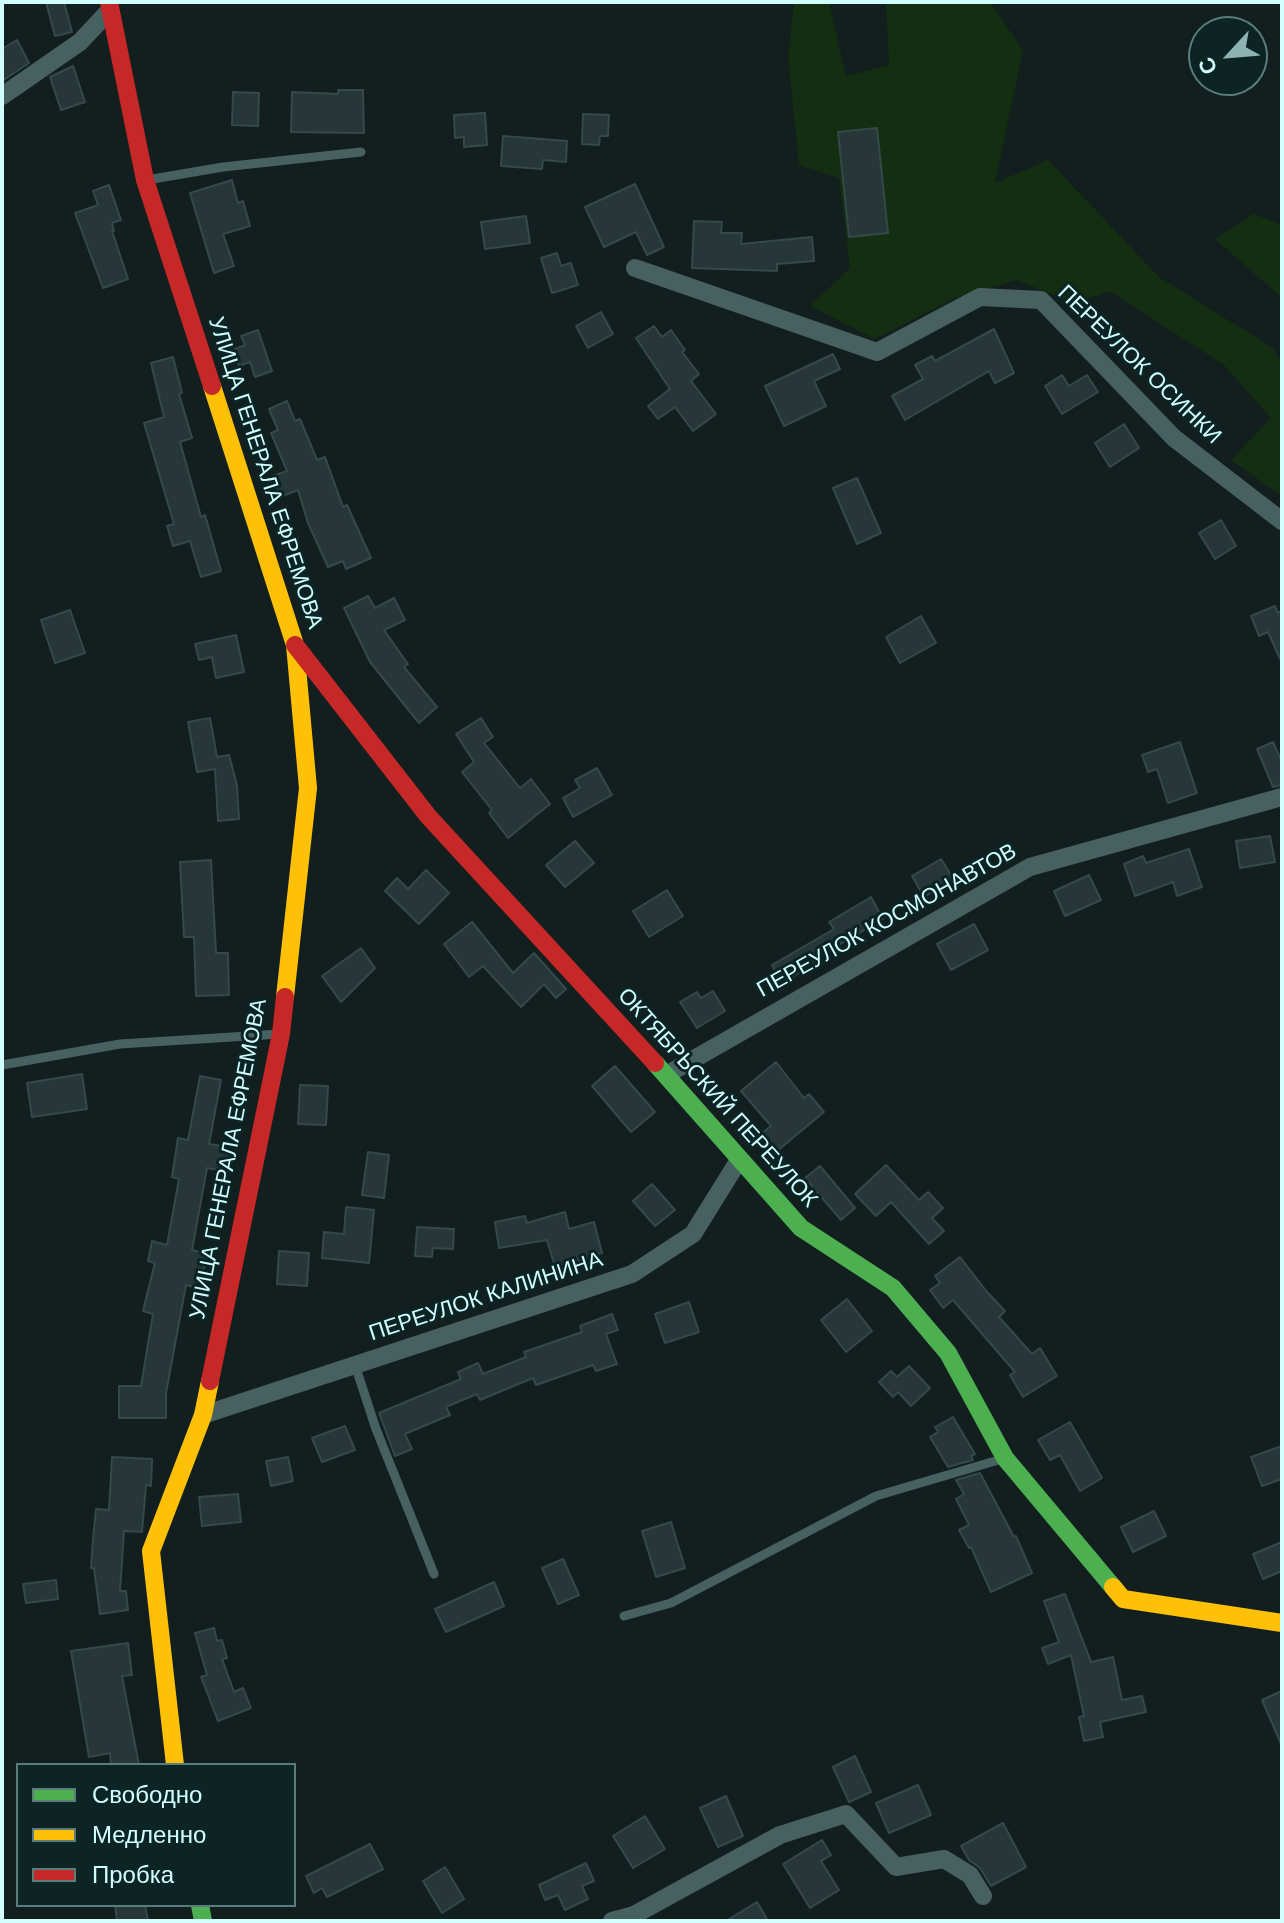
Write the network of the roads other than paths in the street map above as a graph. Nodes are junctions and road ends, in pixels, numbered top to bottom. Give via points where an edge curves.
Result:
1 (109, 6) edge
2 (2, 96) edge
3 (361, 152) dead end
4 (145, 180) junction
5 (635, 268) dead end
6 (1282, 521) edge
7 (295, 645) junction
8 (1282, 797) edge
9 (281, 1034) junction
10 (2, 1065) edge
11 (666, 1075) junction
12 (739, 1160) junction
13 (355, 1365) junction
14 (203, 1415) junction
15 (1005, 1458) junction
16 (434, 1574) dead end
17 (624, 1616) dead end
18 (1282, 1623) edge
19 (175, 1763) edge
20 (983, 1896) dead end
21 (612, 1921) edge

1 - 2 street via 80,42
1 - 4 street, УЛИЦА ГЕНЕРАЛА ЕФРЕМОВА
3 - 4 lane
4 - 7 street, УЛИЦА ГЕНЕРАЛА ЕФРЕМОВА
5 - 6 street, ПЕРЕУЛОК ОСИНКИ via 877,352 980,297 1041,300 1174,438
7 - 9 street, УЛИЦА ГЕНЕРАЛА ЕФРЕМОВА via 308,788
7 - 11 street, ОКТЯБРЬСКИЙ ПЕРЕУЛОК via 428,816
8 - 11 street, ПЕРЕУЛОК КОСМОНАВТОВ via 1030,867
9 - 10 lane via 120,1044
9 - 14 street, УЛИЦА ГЕНЕРАЛА ЕФРЕМОВА
11 - 12 street, ОКТЯБРЬСКИЙ ПЕРЕУЛОК
12 - 13 street, ПЕРЕУЛОК КАЛИНИНА via 693,1234 632,1274
12 - 15 street, ОКТЯБРЬСКИЙ ПЕРЕУЛОК via 801,1228 893,1288 948,1353
13 - 14 street, ПЕРЕУЛОК КАЛИНИНА
13 - 16 lane
14 - 19 street, УЛИЦА ГЕНЕРАЛА ЕФРЕМОВА via 151,1551
15 - 17 lane via 876,1496 671,1603
15 - 18 street, ОКТЯБРЬСКИЙ ПЕРЕУЛОК via 1123,1599
20 - 21 street via 970,1875 944,1859 896,1867 846,1814 780,1835 634,1915

